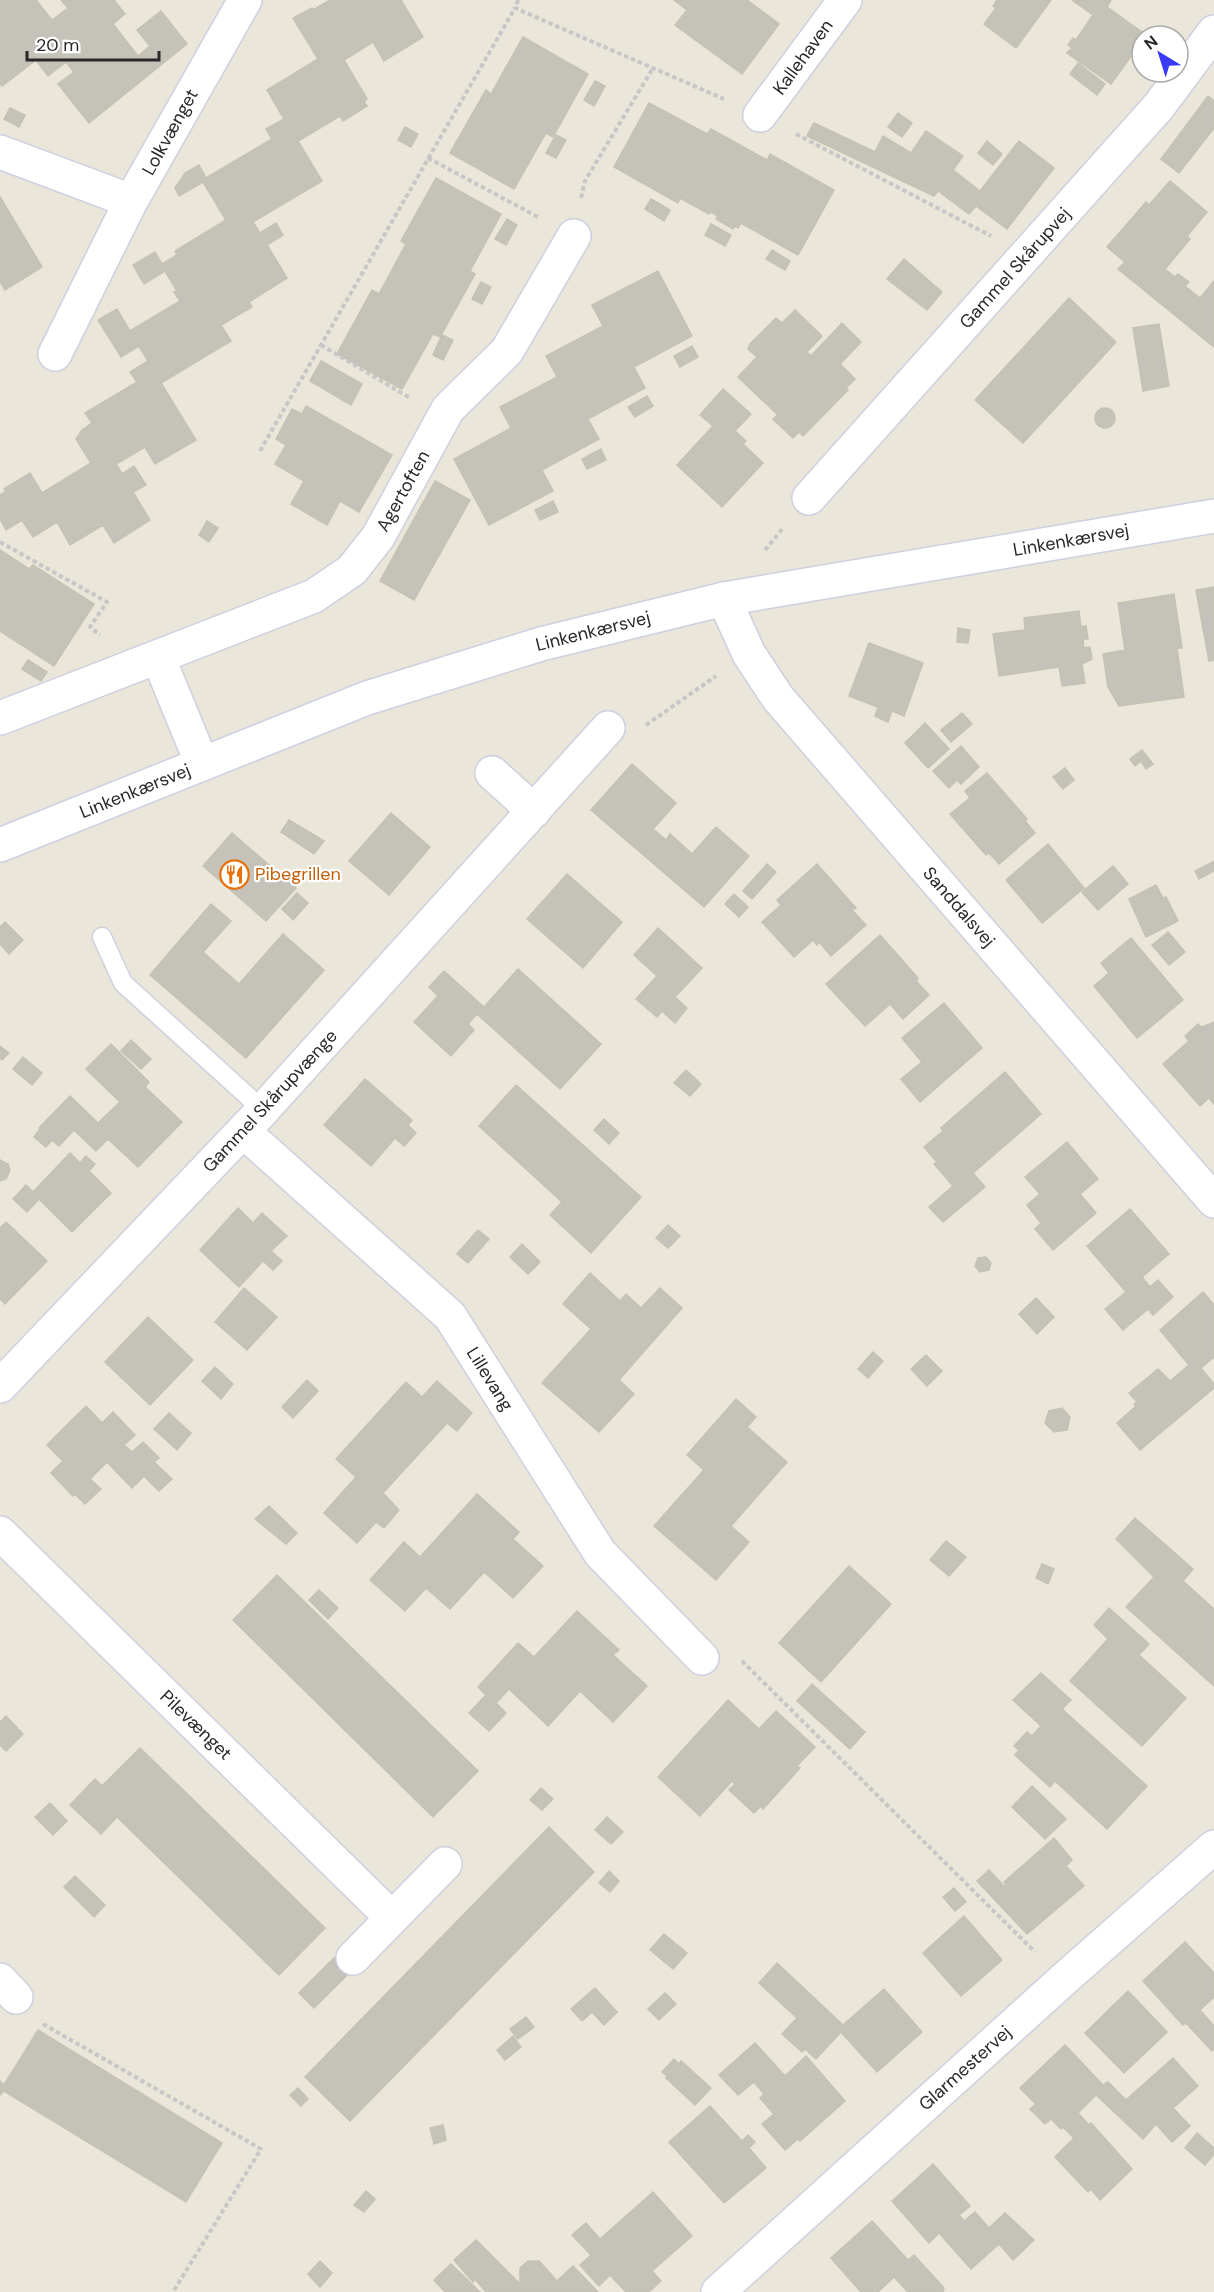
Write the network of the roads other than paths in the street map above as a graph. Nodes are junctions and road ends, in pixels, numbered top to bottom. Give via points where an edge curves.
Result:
1 (244, 0) edge
2 (845, 0) edge
3 (1214, 32) edge
4 (760, 115) dead end
5 (0, 152) edge
6 (131, 201) junction
7 (574, 237) road end
8 (55, 354) dead end
9 (809, 498) dead end
10 (1214, 516) edge
11 (724, 599) junction
12 (148, 661) junction
13 (0, 718) edge
14 (608, 728) road end
15 (202, 764) junction
16 (492, 772) dead end
17 (534, 811) junction
18 (0, 845) edge
19 (102, 937) dead end
20 (253, 1121) junction
21 (1214, 1201) edge
22 (0, 1386) edge
23 (0, 1533) edge
24 (702, 1658) road end
25 (1214, 1847) edge
26 (445, 1864) dead end
27 (392, 1918) junction
28 (353, 1958) dead end
29 (718, 2292) edge

1 - 6 street, Lolkvænget
2 - 4 street, Kallehaven
3 - 9 street, Gammel Skårupvej via 1159,106
5 - 6 street
6 - 8 street, Lolkvænget
7 - 12 street, Agertoften via 507,351 448,409 378,537 352,570 314,596
10 - 11 street, Linkenkærsvej
11 - 15 street, Linkenkærsvej via 541,644 378,694
11 - 21 street, Sanddalsvej via 749,654 778,698
12 - 13 street, Agertoften
12 - 15 street
14 - 17 street, Gammel Skårupvænge
15 - 18 street, Linkenkærsvej
16 - 17 street
17 - 20 street, Gammel Skårupvænge
19 - 20 lane via 123,983
20 - 22 street, Gammel Skårupvænge
20 - 24 street, Lillevang via 450,1316 600,1553
23 - 27 street, Pilevænget
25 - 29 street, Glarmestervej
26 - 27 street
27 - 28 street

